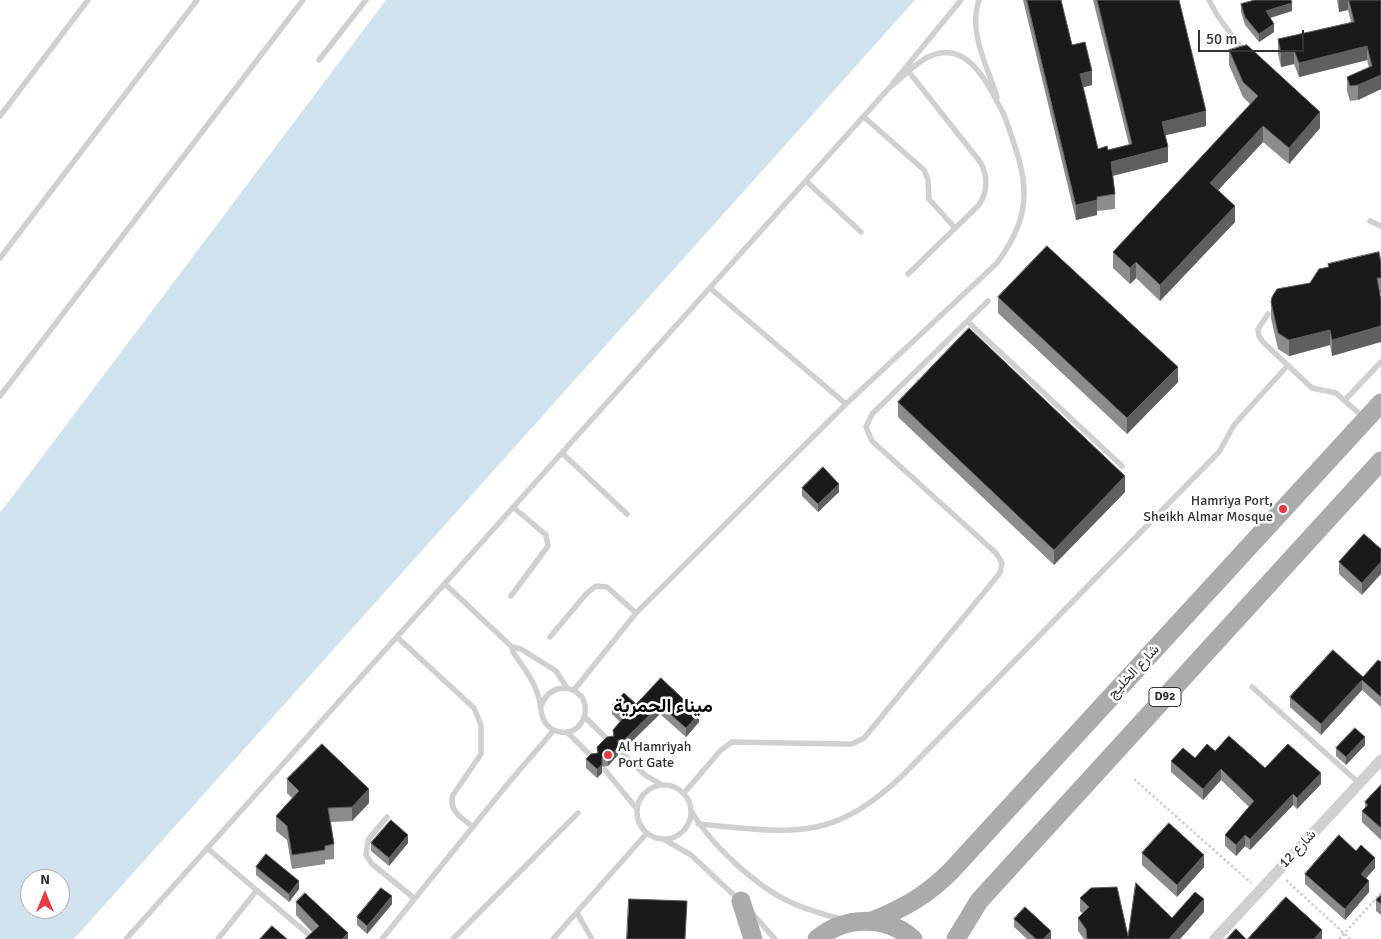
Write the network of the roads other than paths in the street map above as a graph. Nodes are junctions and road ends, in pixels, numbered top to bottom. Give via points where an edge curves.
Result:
1 (88, 0) edge
2 (197, 0) edge
3 (303, 0) edge
4 (366, 0) edge
5 (961, 0) edge
6 (979, 0) edge
7 (1209, 0) edge
8 (319, 60) dead end
9 (1252, 60) edge
10 (909, 72) junction
11 (890, 88) junction
12 (1004, 115) junction
13 (0, 116) edge
14 (864, 116) junction
15 (806, 181) junction
16 (1370, 222) dead end
17 (1381, 226) edge
18 (955, 228) junction
19 (860, 232) dead end
20 (0, 258) edge
21 (908, 274) dead end
22 (710, 288) junction
23 (988, 301) dead end
24 (1268, 314) dead end
25 (968, 322) junction
26 (1381, 362) edge
27 (1288, 365) junction
28 (0, 396) edge
29 (1345, 400) junction
30 (846, 404) junction
31 (1381, 404) edge
32 (1366, 421) junction
33 (562, 453) junction
34 (1381, 461) edge
35 (1122, 466) dead end
36 (513, 507) junction
37 (627, 514) dead end
38 (445, 584) junction
39 (511, 596) dead end
40 (636, 613) junction
41 (397, 637) junction
42 (550, 637) dead end
43 (512, 647) junction
44 (1252, 687) dead end
45 (570, 689) junction
46 (541, 706) junction
47 (585, 717) junction
48 (554, 730) junction
49 (567, 732) junction
50 (610, 742) edge
51 (621, 752) dead end
52 (594, 759) edge
53 (1381, 760) edge
54 (605, 770) dead end
55 (1359, 783) junction
56 (662, 785) junction
57 (684, 793) junction
58 (637, 808) junction
59 (692, 812) junction
60 (578, 813) dead end
61 (387, 817) dead end
62 (698, 824) junction
63 (472, 826) junction
64 (647, 833) junction
65 (663, 839) junction
66 (207, 848) junction
67 (257, 890) junction
68 (414, 898) junction
69 (741, 902) junction
70 (577, 913) junction
71 (872, 921) junction
72 (850, 922) junction
73 (126, 939) edge
74 (218, 939) edge
75 (314, 939) edge
76 (382, 939) edge
77 (453, 939) edge
78 (553, 939) edge
79 (592, 939) edge
80 (753, 939) edge
81 (775, 939) edge
82 (817, 939) edge
83 (913, 939) edge
84 (956, 939) edge
85 (1214, 939) edge

1 - 13 lane
2 - 20 lane
3 - 28 lane
4 - 8 lane
5 - 11 lane via 901,70
6 - 12 lane via 974,23 976,34
7 - 9 lane
10 - 11 lane
10 - 12 lane via 930,56 942,53 966,58 983,75
10 - 18 lane via 985,171 984,197
11 - 14 lane
12 - 30 lane via 1025,182 1019,226 1010,246 997,263
14 - 15 lane
14 - 18 lane via 924,170 929,198
15 - 19 lane
15 - 22 lane
16 - 17 lane
18 - 21 lane
22 - 30 lane
22 - 33 lane
23 - 25 lane
24 - 27 lane via 1258,329 1259,336
25 - 35 lane
25 - 57 lane via 872,414 867,422 867,431 872,441 996,553 1002,564 1000,573 864,738 852,744 732,742 721,750
26 - 29 lane
27 - 29 lane via 1312,388 1336,393
27 - 62 lane via 1234,425 1219,452 879,796 834,824 817,828 786,831
29 - 32 lane
30 - 40 lane
31 - 32 main road, شارع الخليج
32 - 71 main road, شارع الخليج via 938,885 908,906
33 - 36 lane
33 - 37 lane
34 - 84 main road, D92 via 979,902
36 - 38 lane
36 - 39 lane via 546,535 548,546
38 - 41 lane
38 - 43 lane
40 - 42 lane via 607,587 596,586 587,592
40 - 45 lane
41 - 63 lane via 466,700 478,716 483,734 481,754 452,799 456,813
41 - 66 lane
43 - 45 lane via 521,648 556,672
43 - 46 lane via 534,683
44 - 55 lane
45 - 46 lane via 548,693
45 - 47 lane via 584,701
46 - 48 lane via 544,720
47 - 49 lane via 578,727
47 - 50 lane
48 - 49 lane
48 - 63 lane
49 - 52 lane
51 - 56 lane via 645,775
53 - 55 street, شارع 12
54 - 58 lane
55 - 85 street, شارع 12
56 - 57 lane
56 - 58 lane via 643,795
57 - 59 lane
58 - 64 lane via 639,822
59 - 62 lane
59 - 65 lane via 683,832 671,839
60 - 77 lane
61 - 68 lane via 368,840 366,855 372,864
62 - 72 lane via 708,838 773,893 809,910
63 - 68 lane
64 - 65 lane
64 - 70 lane
65 - 69 lane via 691,855
66 - 67 lane
66 - 73 lane
67 - 74 lane
67 - 75 lane
68 - 76 lane
69 - 80 main road
69 - 81 lane
70 - 78 lane
70 - 79 lane
71 - 72 main road
71 - 83 main road via 899,929
72 - 82 main road

